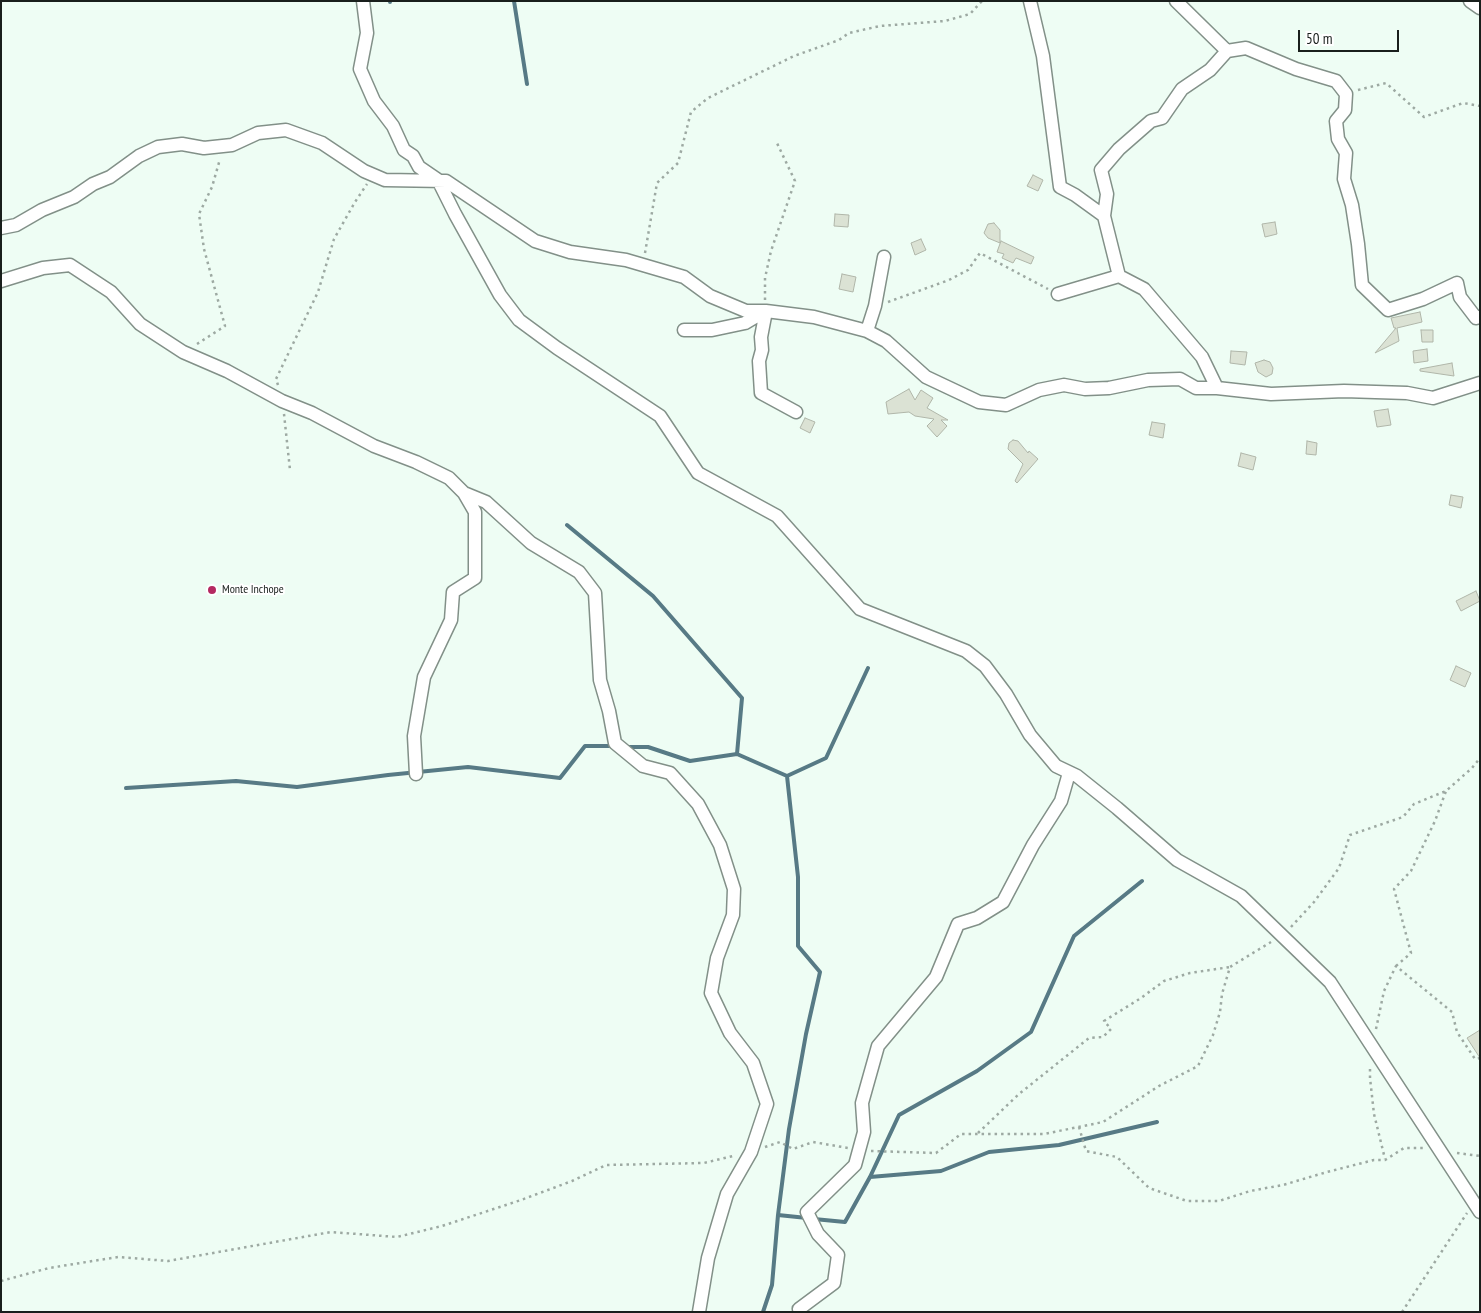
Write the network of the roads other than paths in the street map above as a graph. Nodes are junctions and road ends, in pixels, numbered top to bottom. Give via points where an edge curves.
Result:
1 (362, 1) edge
2 (1030, 1) edge
3 (1176, 1) edge
4 (1470, 1) edge
5 (1480, 8) edge
6 (1227, 51) junction
7 (438, 180) junction
8 (1104, 216) junction
9 (1, 228) edge
10 (884, 256) dead end
11 (1119, 276) junction
12 (1, 281) edge
13 (1058, 294) road end
14 (766, 311) junction
15 (1480, 317) edge
16 (684, 330) dead end
17 (867, 331) junction
18 (1480, 383) edge
19 (1217, 388) junction
20 (796, 412) dead end
21 (464, 493) junction
22 (1069, 773) junction
23 (416, 774) dead end
24 (1477, 1208) edge
25 (699, 1312) edge
26 (800, 1312) edge

1 - 7 street via 367,33 360,68 374,101 393,126 404,150 413,156 419,168
2 - 8 street via 1043,56 1060,187
3 - 6 street
4 - 5 street
6 - 8 street via 1210,70 1182,89 1162,118 1145,126 1101,170 1108,194
6 - 15 street via 1246,48 1296,69 1336,81 1346,94 1345,110 1336,121 1338,140 1346,152 1344,179 1352,205 1362,285 1388,310 1423,299 1457,283 1460,297 1476,318
7 - 9 street via 385,180 364,171 322,143 286,130 258,133 232,145 158,147 74,197 16,225
7 - 14 street via 446,180 459,188 535,241 570,252 626,260 684,276 710,296 746,311
7 - 22 street via 500,295 519,320 660,416 698,473 777,516 860,609 966,651 986,666 1030,735 1056,766
8 - 11 street
10 - 17 street
11 - 13 street
11 - 19 street via 1144,289 1202,357
12 - 21 street via 43,268 70,265 111,292 140,324 183,352 374,446 449,478
14 - 16 street via 746,323 712,330
14 - 17 street via 814,317
14 - 20 street via 759,361 761,393
17 - 19 street via 886,341 926,377 979,402 1006,405 1038,390 1064,385 1085,389 1109,388 1148,380 1180,379 1196,388
18 - 19 street via 1433,398 1407,393 1324,391 1271,394
21 - 23 street via 475,512 475,578 453,592 451,620 424,677 414,736
21 - 25 street via 486,502 531,543 579,572 595,593 600,680 615,743 643,766 670,772 698,804 720,845 734,889 733,915 717,958 710,994 730,1032 753,1063 767,1104 750,1152 727,1194 708,1258
22 - 24 street via 1117,808 1177,860 1241,896 1330,982
22 - 26 street via 1061,801 1003,902 977,918 958,924 936,977 878,1046 862,1103 864,1132 855,1165 807,1212 818,1234 838,1255 834,1283 799,1309

